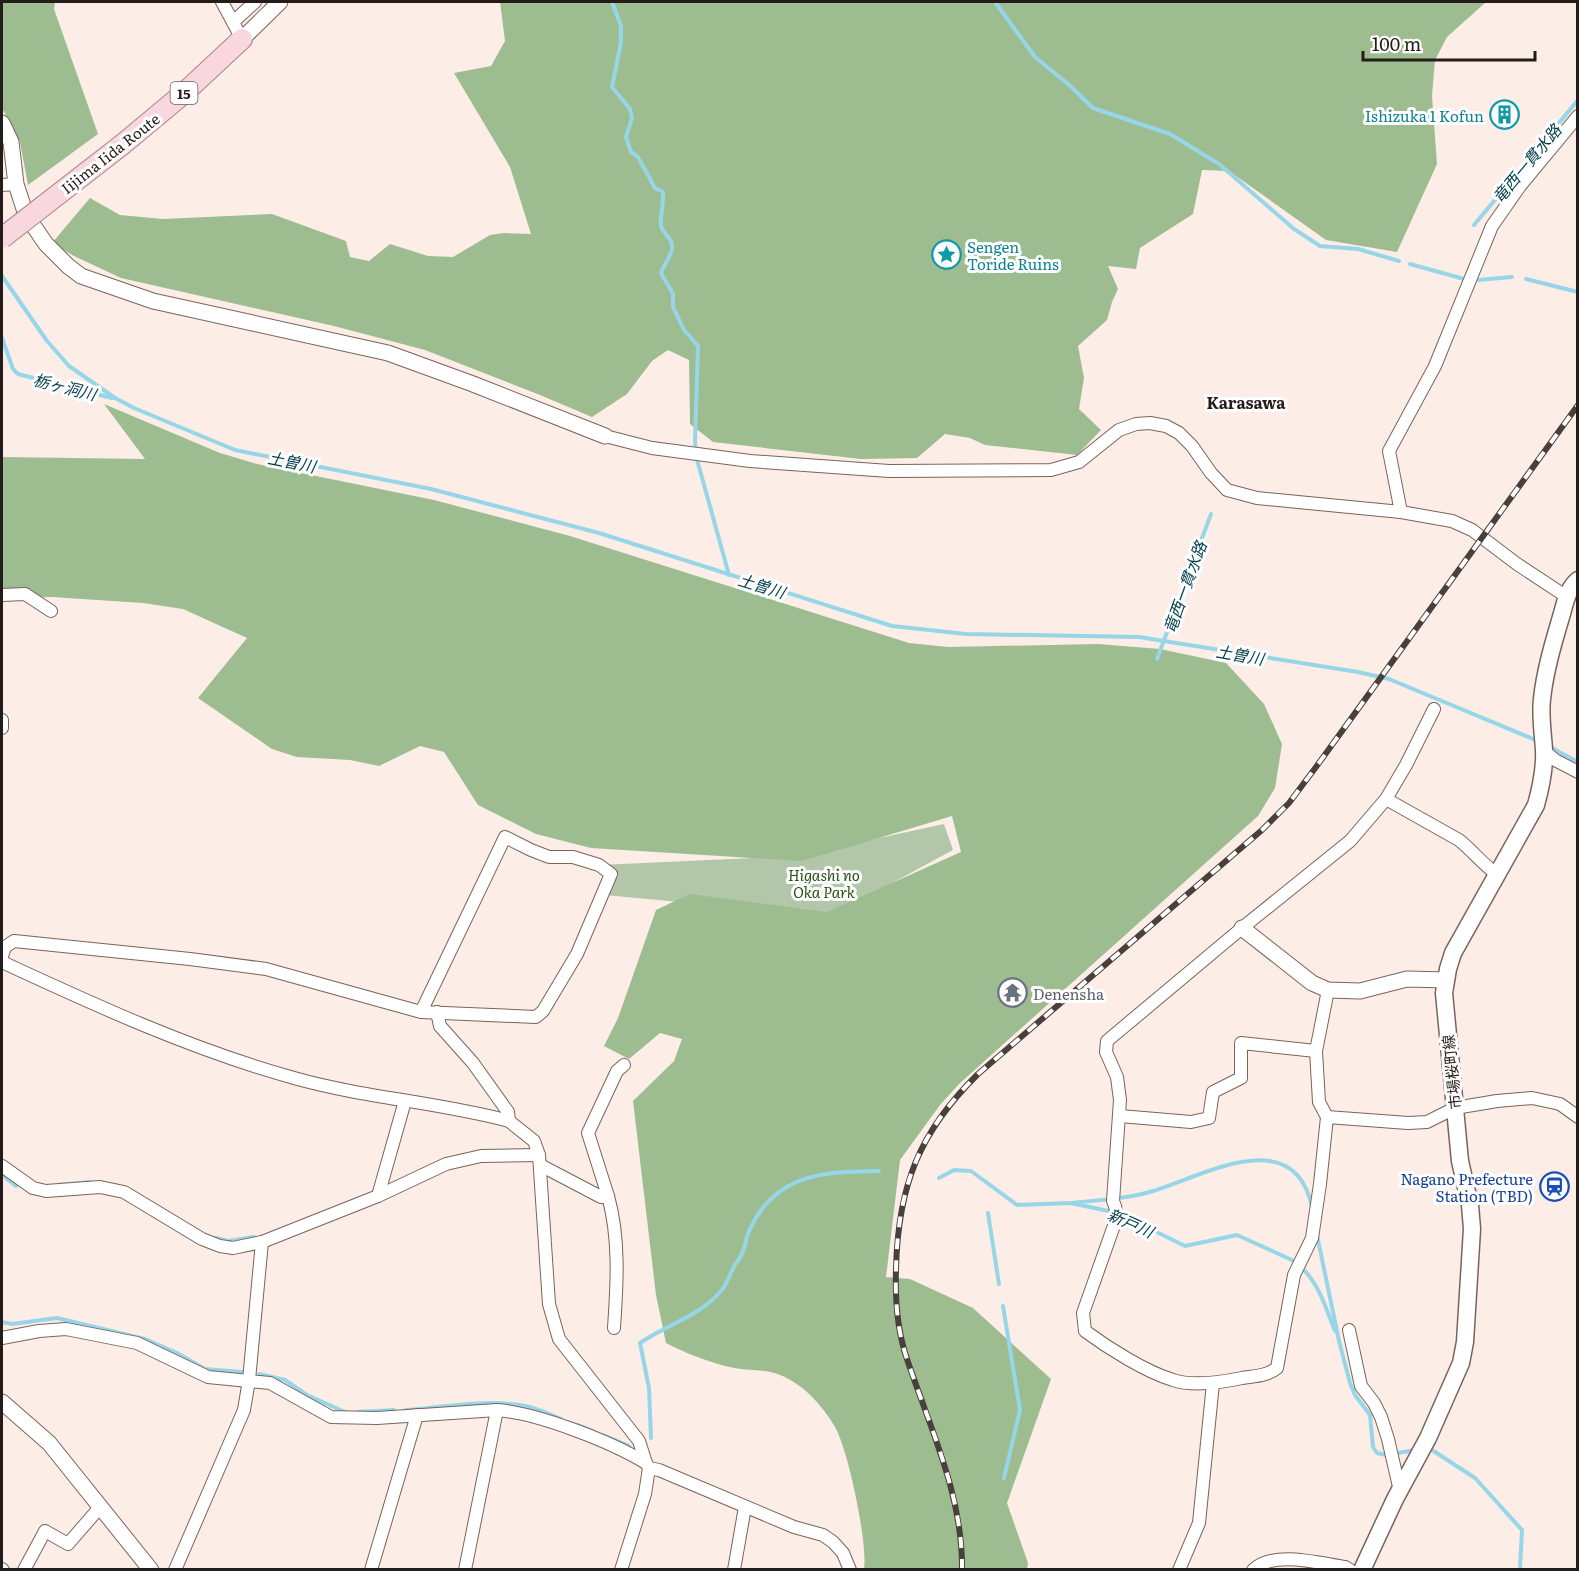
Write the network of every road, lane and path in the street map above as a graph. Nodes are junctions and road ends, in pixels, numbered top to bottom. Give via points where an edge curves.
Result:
1 (222, 2) edge
2 (255, 2) edge
3 (280, 2) edge
4 (238, 30) junction
5 (1578, 116) edge
6 (2, 123) edge
7 (9, 184) edge
8 (2, 238) edge
9 (605, 436) joint
10 (1401, 512) junction
11 (1578, 580) edge
12 (2, 595) edge
13 (1567, 597) junction
14 (51, 611) dead end
15 (1434, 709) dead end
16 (2, 720) edge
17 (2, 728) edge
18 (1543, 742) junction
19 (1578, 772) edge
20 (1386, 799) junction
21 (1498, 875) junction
22 (1242, 928) junction
23 (2, 956) edge
24 (2, 962) edge
25 (1446, 980) junction
26 (1328, 990) junction
27 (421, 1012) junction
28 (437, 1012) junction
29 (1316, 1051) junction
30 (624, 1065) dead end
31 (405, 1101) junction
32 (1455, 1108) junction
33 (1120, 1116) junction
34 (1327, 1117) junction
35 (1578, 1117) edge
36 (509, 1121) junction
37 (539, 1160) junction
38 (2, 1166) edge
39 (378, 1196) junction
40 (608, 1196) junction
41 (262, 1242) junction
42 (614, 1328) dead end
43 (1349, 1330) dead end
44 (2, 1338) edge
45 (249, 1380) junction
46 (1213, 1383) junction
47 (2, 1402) edge
48 (497, 1410) junction
49 (417, 1416) junction
50 (647, 1465) junction
51 (1400, 1491) junction
52 (101, 1506) junction
53 (745, 1507) junction
54 (24, 1569) edge
55 (151, 1569) edge
56 (175, 1569) edge
57 (371, 1569) edge
58 (465, 1569) edge
59 (621, 1569) edge
60 (734, 1569) edge
61 (850, 1569) edge
62 (1179, 1569) edge
63 (1253, 1569) edge
64 (1350, 1569) edge
65 (1362, 1569) edge

1 - 4 street
2 - 4 street
3 - 4 street
4 - 8 main road, Iijima Iida Route / 15, bridge via 183,94
5 - 10 street via 1492,226 1435,366 1389,451
6 - 7 street via 11,142
7 - 9 street via 46,244 81,276 153,301 388,353
9 - 10 street via 652,448 750,461 889,471 1051,470 1079,462 1119,430 1150,423 1179,433 1227,490 1257,498
10 - 13 street via 1452,521 1472,530
11 - 13 main road, 市場桜町線
12 - 14 street via 25,594
13 - 18 main road, 市場桜町線 via 1542,700
15 - 20 street
16 - 17 street
18 - 19 street via 1555,760
18 - 21 main road, 市場桜町線 via 1543,780 1536,805
20 - 21 street via 1458,840
20 - 22 street via 1350,842
21 - 25 main road, 市場桜町線 via 1453,953
22 - 26 street
22 - 33 street via 1107,1041 1106,1052 1117,1077
23 - 27 street via 5,947 14,941 190,958 266,969
24 - 31 street via 212,1052 295,1078
25 - 26 street via 1407,979 1360,991
25 - 32 main road, 市場桜町線 via 1445,1017
26 - 29 street
27 - 28 street
27 - 28 street via 505,837 549,856 573,857 598,865 611,874 577,954 536,1017
28 - 36 street via 440,1026 473,1063 508,1112
29 - 33 street via 1241,1043 1241,1078 1213,1092 1209,1118 1191,1122
29 - 34 street via 1319,1102
30 - 40 street via 617,1071 588,1132
31 - 36 street
31 - 39 street
32 - 34 street via 1427,1122
32 - 35 street via 1532,1098 1560,1104
32 - 51 main road, 市場桜町線 via 1472,1229 1465,1342 1461,1363
33 - 46 street via 1113,1202 1116,1211 1083,1313 1085,1331 1125,1357 1174,1381
34 - 46 street via 1312,1238 1294,1275 1277,1368 1271,1373
36 - 37 street via 534,1141
37 - 39 street via 481,1156 446,1164
37 - 40 street via 601,1197
37 - 50 street via 549,1304 559,1339 639,1441
38 - 41 street via 18,1180 46,1191 100,1187 124,1192 178,1226 220,1246 232,1248
39 - 41 street
40 - 42 street via 616,1245
41 - 45 street
43 - 51 street via 1361,1386 1381,1417
44 - 45 street via 66,1329 137,1343 208,1377
45 - 49 street via 270,1383 331,1417
45 - 56 street via 244,1410
46 - 62 street via 1199,1523
47 - 52 street via 49,1443
48 - 49 street
48 - 50 street via 513,1411 571,1430 631,1454
48 - 58 street
49 - 57 street
50 - 53 street
50 - 59 street via 645,1494
51 - 65 main road, 市場桜町線
52 - 54 street via 68,1544 45,1531
52 - 55 street
53 - 60 street
53 - 61 street via 823,1535 843,1553
63 - 64 street via 1260,1563 1281,1559

